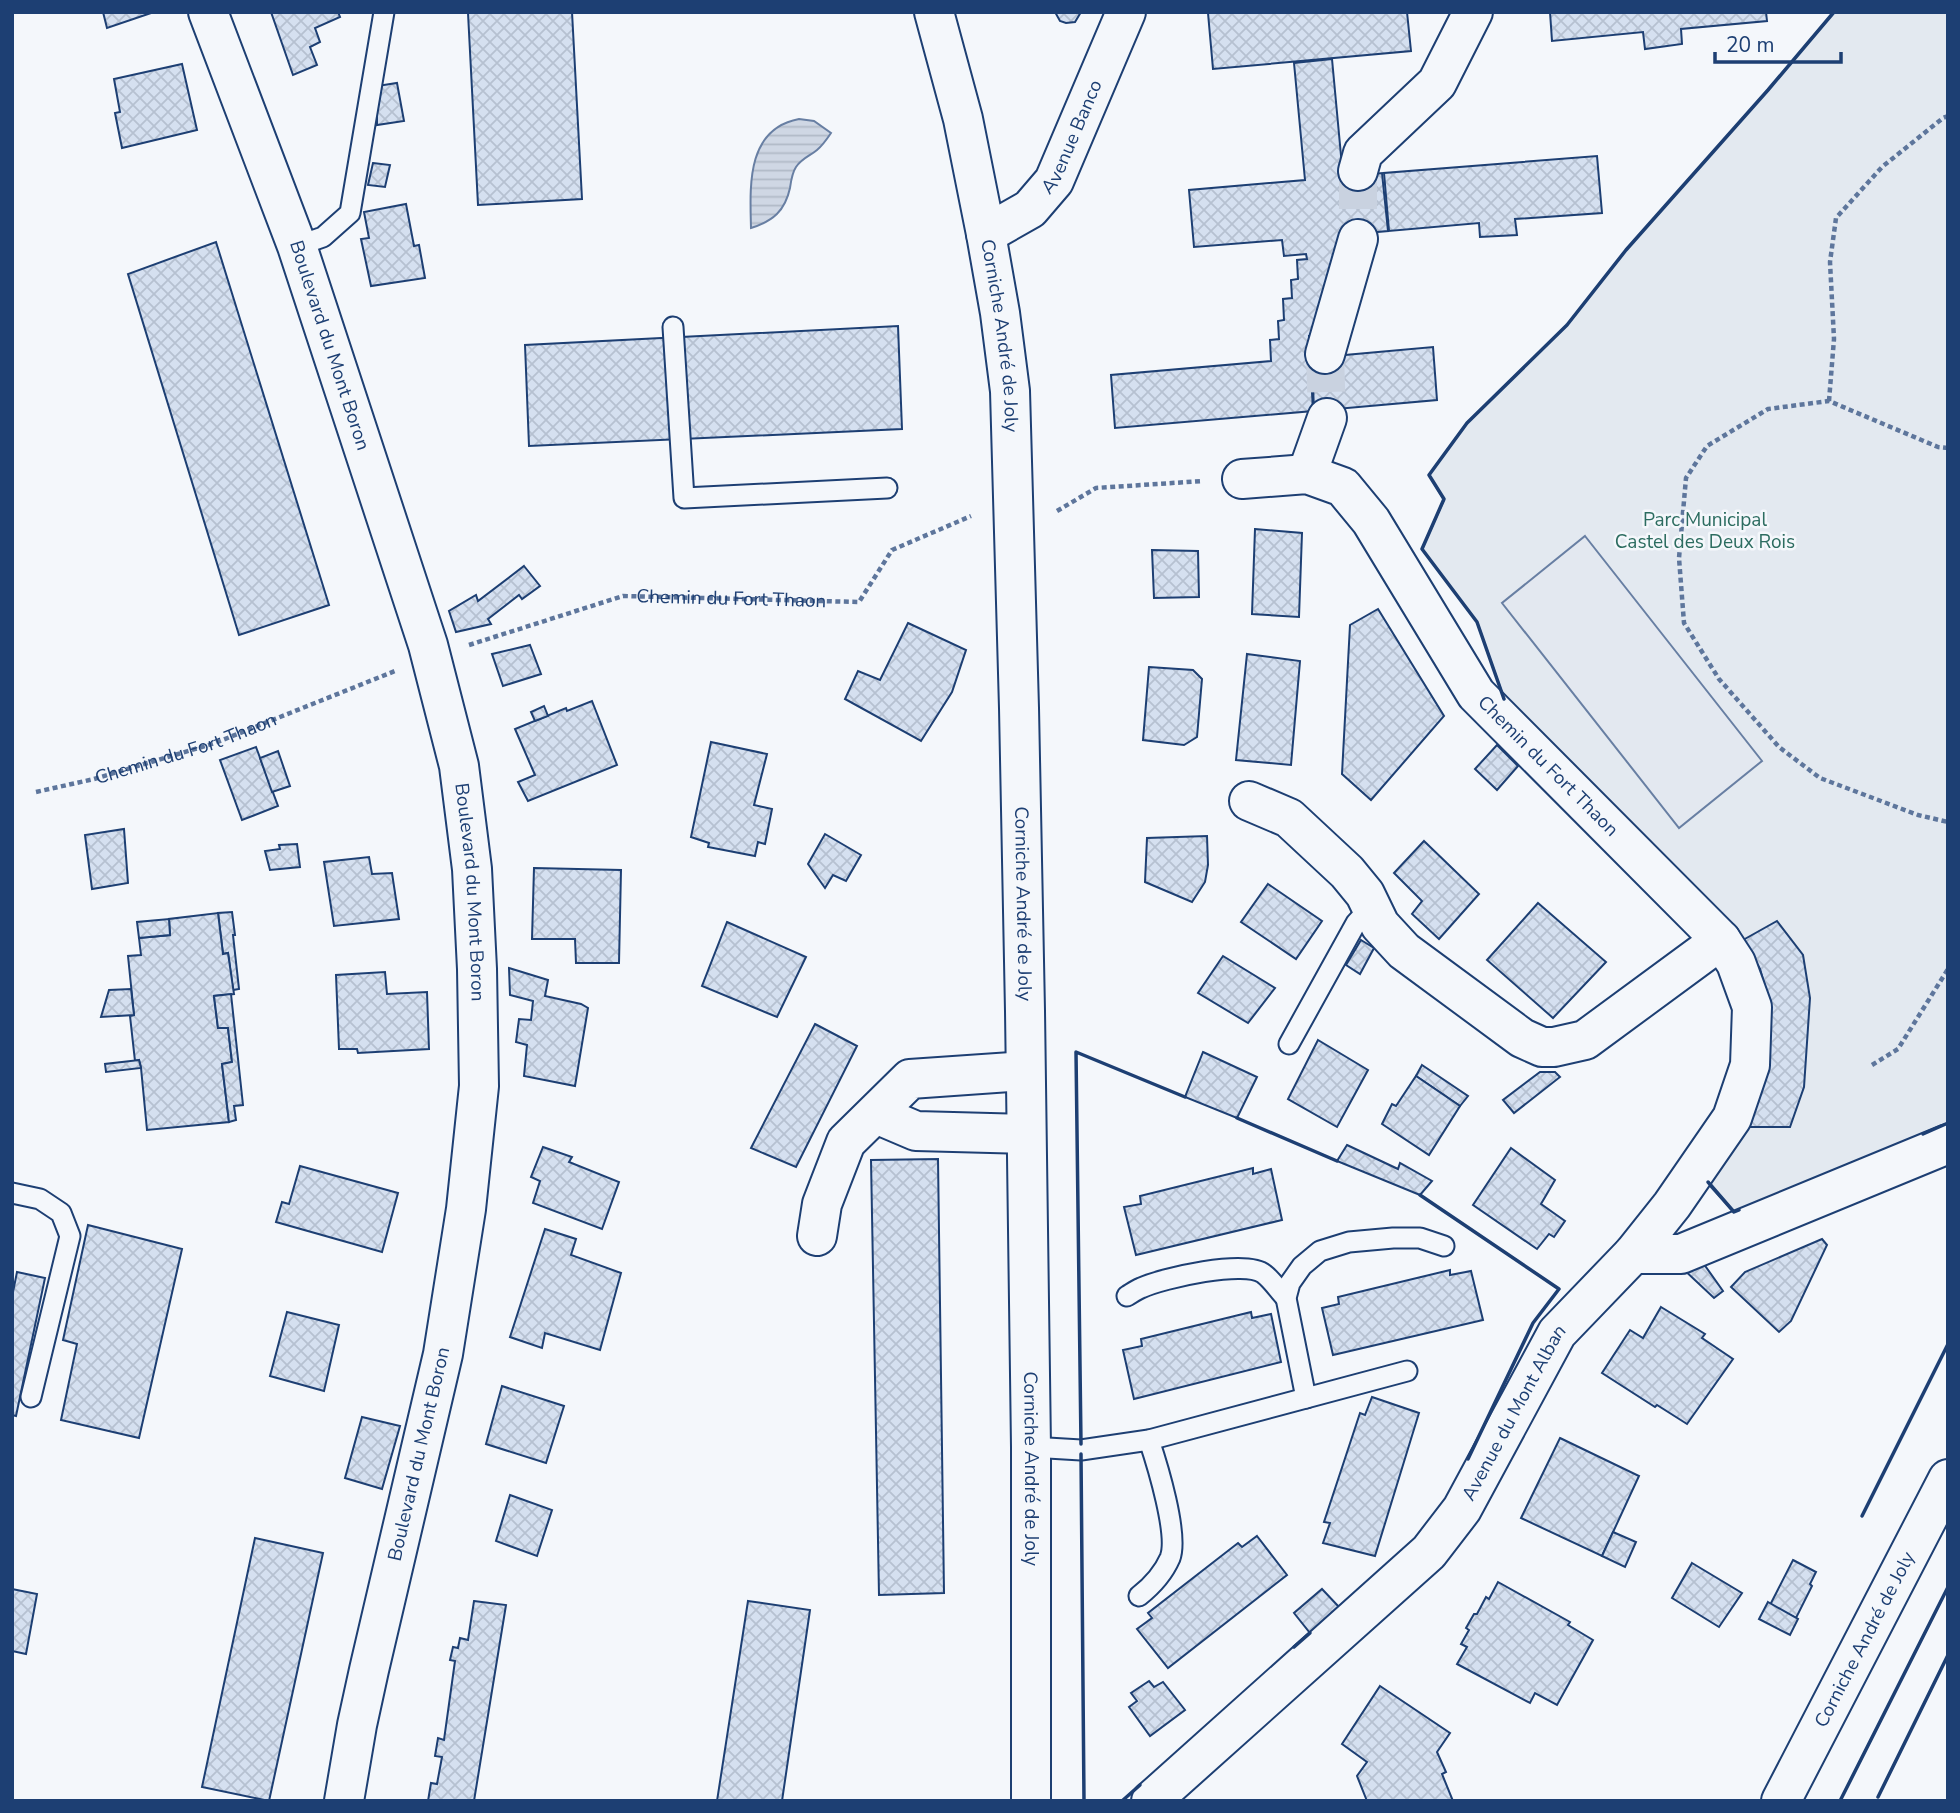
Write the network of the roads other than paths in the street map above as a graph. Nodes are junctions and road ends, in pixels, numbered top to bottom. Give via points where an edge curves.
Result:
1 (208, 12) edge
2 (384, 12) edge
3 (934, 12) edge
4 (1126, 12) edge
5 (1473, 12) edge
6 (1358, 171) tunnel mouth
7 (986, 234) junction
8 (1358, 239) tunnel mouth
9 (297, 246) junction
10 (673, 327) dead end
11 (1325, 354) tunnel mouth
12 (1327, 418) tunnel mouth
13 (1307, 474) junction
14 (1242, 478) road end
15 (887, 488) dead end
16 (1249, 801) dead end
17 (1371, 907) junction
18 (1721, 940) junction
19 (1289, 1044) dead end
20 (1025, 1071) junction
21 (876, 1114) junction
22 (1026, 1134) junction
23 (1948, 1144) edge
24 (12, 1193) edge
25 (817, 1237) dead end
26 (1444, 1246) dead end
27 (1633, 1254) junction
28 (1127, 1296) dead end
29 (1286, 1298) junction
30 (1407, 1371) dead end
31 (31, 1397) dead end
32 (1306, 1398) junction
33 (1149, 1440) junction
34 (1031, 1447) junction
35 (1948, 1479) edge
36 (1139, 1596) dead end
37 (344, 1801) edge
38 (1031, 1801) edge
39 (1151, 1801) edge
40 (1781, 1801) edge

1 - 9 street, Boulevard du Mont Boron
2 - 9 lane via 350,214 323,237
3 - 7 street, Corniche André de Joly via 963,118
4 - 7 street, Avenue Banco via 1055,181 1030,209
5 - 6 street via 1437,83 1363,153
7 - 20 street, Corniche André de Joly via 1010,391
8 - 11 street
9 - 37 street, Boulevard du Mont Boron via 432,657 459,766 472,869 477,969 479,1086 443,1354 357,1724
10 - 15 lane via 684,498
12 - 13 street
13 - 14 street, Chemin du Fort Thaon
13 - 18 street, Chemin du Fort Thaon via 1343,488 1371,521 1476,695
16 - 17 street via 1289,818 1347,872
17 - 18 street via 1380,925 1404,951 1522,1038 1542,1047 1585,1040
17 - 19 lane via 1356,923
18 - 27 street, Chemin du Fort Thaon via 1736,964 1752,1007 1750,1065 1732,1118
20 - 21 street via 910,1079
20 - 22 street, Corniche André de Joly
21 - 22 street via 916,1131
21 - 25 street via 846,1142 822,1204
22 - 34 street, Corniche André de Joly
23 - 27 street via 1681,1254
24 - 31 lane via 40,1199 61,1213 70,1236
26 - 29 lane via 1420,1238 1393,1238 1349,1242 1320,1251 1302,1266
27 - 39 street, Avenue du Mont Alban via 1557,1333 1462,1509 1429,1552
28 - 29 lane via 1189,1274 1244,1269 1263,1272
29 - 32 lane
30 - 32 lane
32 - 33 lane
33 - 34 lane via 1081,1450
33 - 36 lane via 1170,1519 1171,1555 1157,1581
34 - 38 street, Corniche André de Joly
35 - 40 street, Corniche André de Joly

